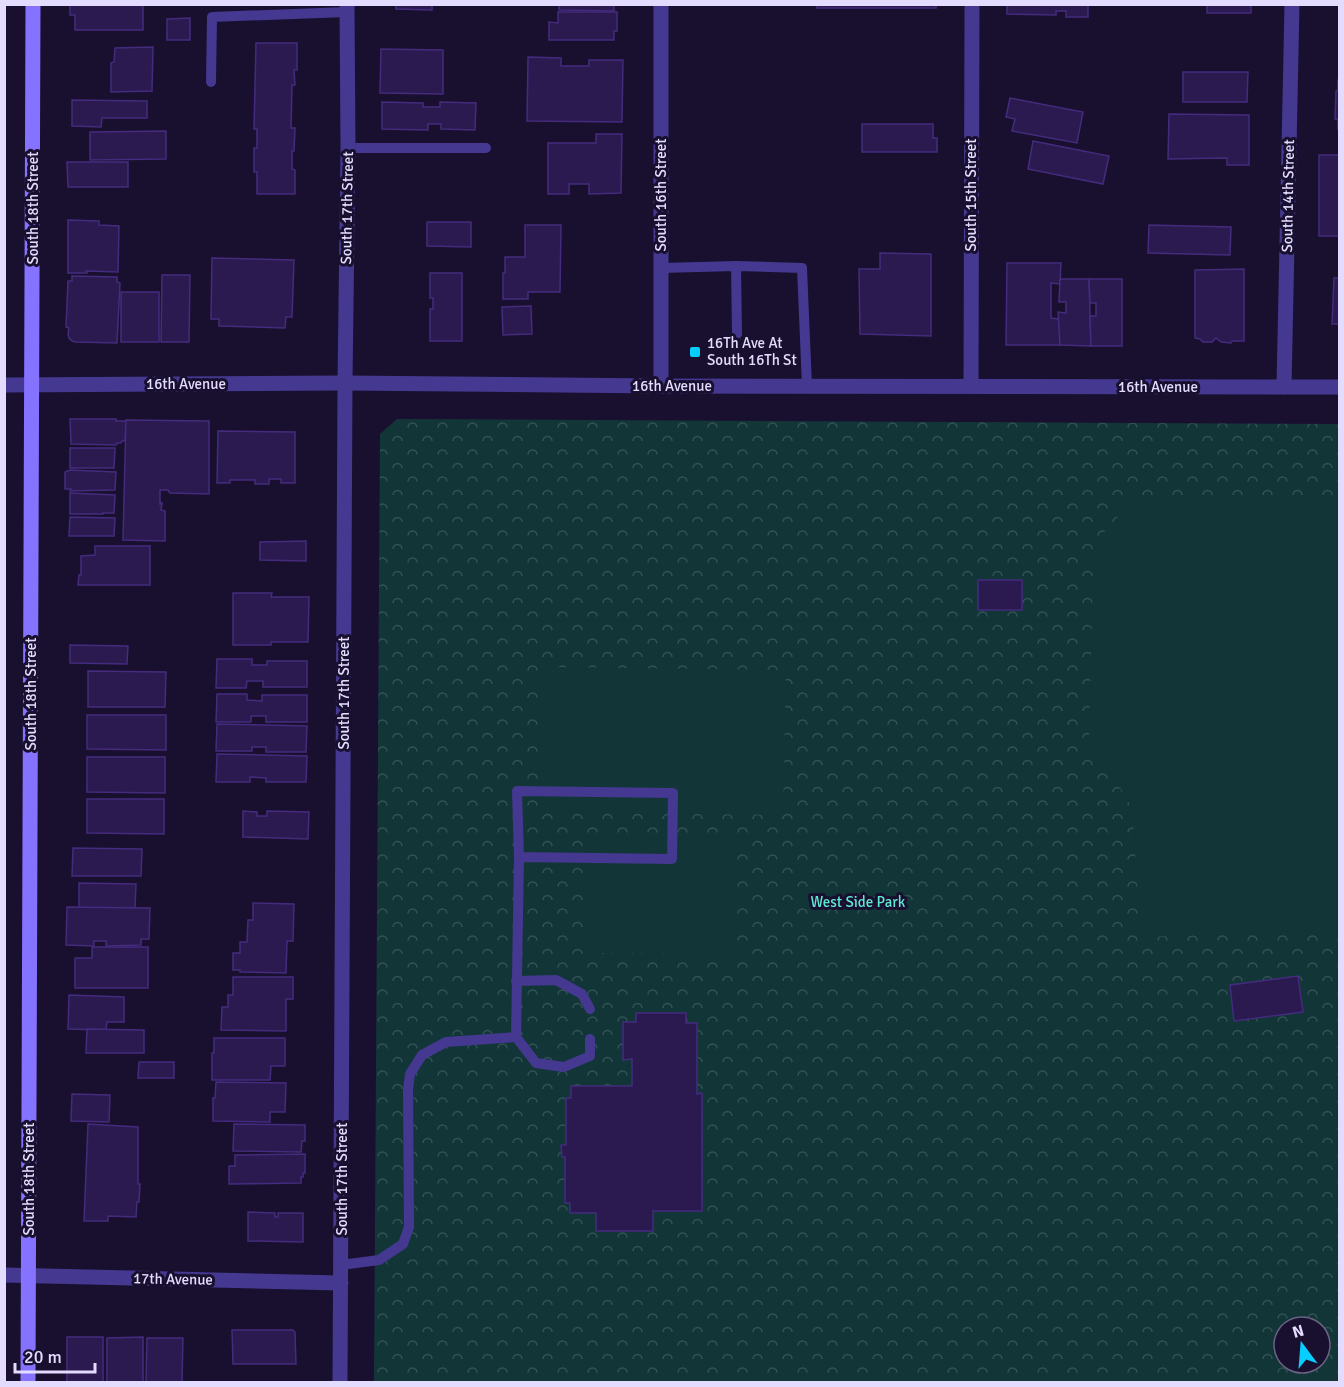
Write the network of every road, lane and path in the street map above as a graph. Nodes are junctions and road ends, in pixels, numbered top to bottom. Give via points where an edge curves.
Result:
1 (33, 4) edge
2 (661, 4) edge
3 (972, 4) edge
4 (1292, 4) edge
5 (347, 8) edge
6 (211, 82) dead end
7 (348, 148) junction
8 (486, 148) dead end
9 (736, 266) junction
10 (661, 268) junction
11 (737, 334) dead end
12 (345, 383) junction
13 (4, 385) edge
14 (32, 385) junction
15 (661, 386) junction
16 (807, 386) junction
17 (971, 386) junction
18 (1284, 387) junction
19 (1340, 387) edge
20 (519, 857) junction
21 (516, 981) junction
22 (590, 1010) dead end
23 (516, 1037) junction
24 (590, 1039) dead end
25 (341, 1265) junction
26 (4, 1275) edge
27 (29, 1275) junction
28 (341, 1283) junction
29 (28, 1383) edge
30 (340, 1383) edge

1 - 14 street, South 18th Street
2 - 10 street, South 16th Street
3 - 17 street, South 15th Street
4 - 18 street, South 14th Street
5 - 6 lane via 212,17
5 - 7 street, South 17th Street
7 - 8 lane
7 - 12 street, South 17th Street
9 - 10 lane
9 - 11 lane
9 - 16 lane via 802,268
10 - 15 street, South 16th Street
12 - 14 street, 16th Avenue
12 - 15 street, 16th Avenue
12 - 25 street, South 17th Street
13 - 14 street, 16th Avenue
14 - 27 street, South 18th Street
15 - 16 street, 16th Avenue
16 - 17 street, 16th Avenue
17 - 18 street, 16th Avenue
18 - 19 street, 16th Avenue
20 - 20 lane via 518,792 673,793 672,859
20 - 21 lane
21 - 22 lane via 556,980 582,994
21 - 23 lane
23 - 24 lane via 536,1063 564,1067 590,1056
23 - 25 lane via 446,1042 422,1055 408,1089 409,1227 403,1244 379,1260
25 - 28 street, South 17th Street
26 - 27 street, 17th Avenue
27 - 28 street, 17th Avenue
27 - 29 street, South 18th Street
28 - 30 street, South 17th Street

